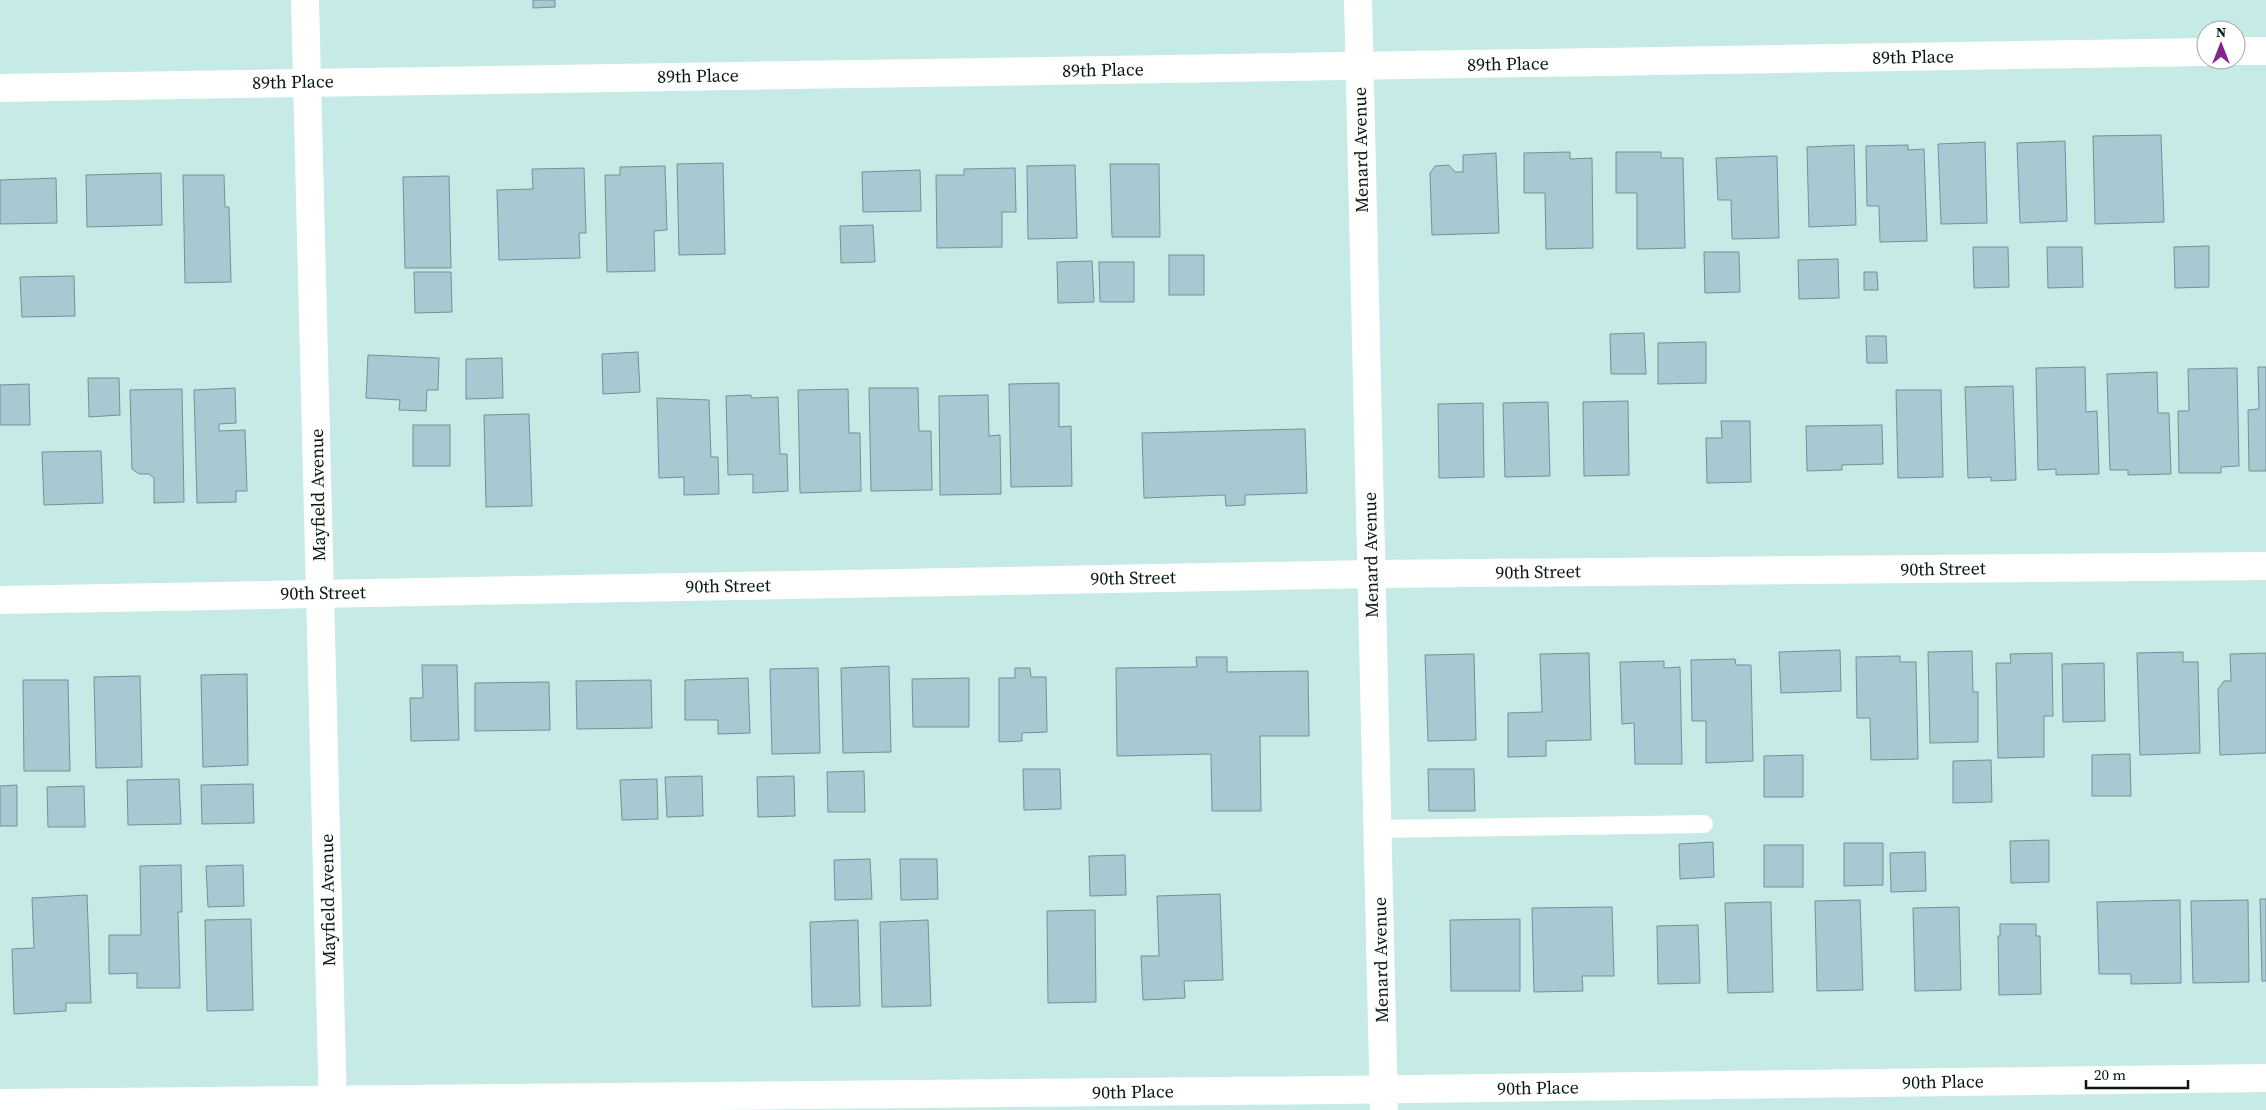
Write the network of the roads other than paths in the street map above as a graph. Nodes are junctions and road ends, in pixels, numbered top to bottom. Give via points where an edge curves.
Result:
1 (305, 0) edge
2 (1358, 0) edge
3 (2266, 51) edge
4 (2196, 52) edge
5 (2246, 52) edge
6 (1359, 66) junction
7 (308, 82) junction
8 (0, 88) edge
9 (2266, 566) edge
10 (1371, 574) junction
11 (320, 594) junction
12 (0, 600) edge
13 (1704, 824) dead end
14 (1377, 830) junction
15 (2266, 1078) edge
16 (1384, 1100) edge
17 (0, 1103) edge
18 (333, 1105) edge

1 - 7 street, Mayfield Avenue
2 - 6 street, Menard Avenue
3 - 5 street
4 - 6 street, 89th Place
6 - 7 street, 89th Place
6 - 10 street, Menard Avenue
7 - 8 street, 89th Place
7 - 11 street, Mayfield Avenue
9 - 10 street, 90th Street
10 - 11 street, 90th Street
10 - 14 street, Menard Avenue
11 - 12 street, 90th Street
11 - 18 street, Mayfield Avenue
13 - 14 lane
14 - 16 street, Menard Avenue
15 - 16 street, 90th Place
16 - 18 street, 90th Place
17 - 18 street, 90th Place

